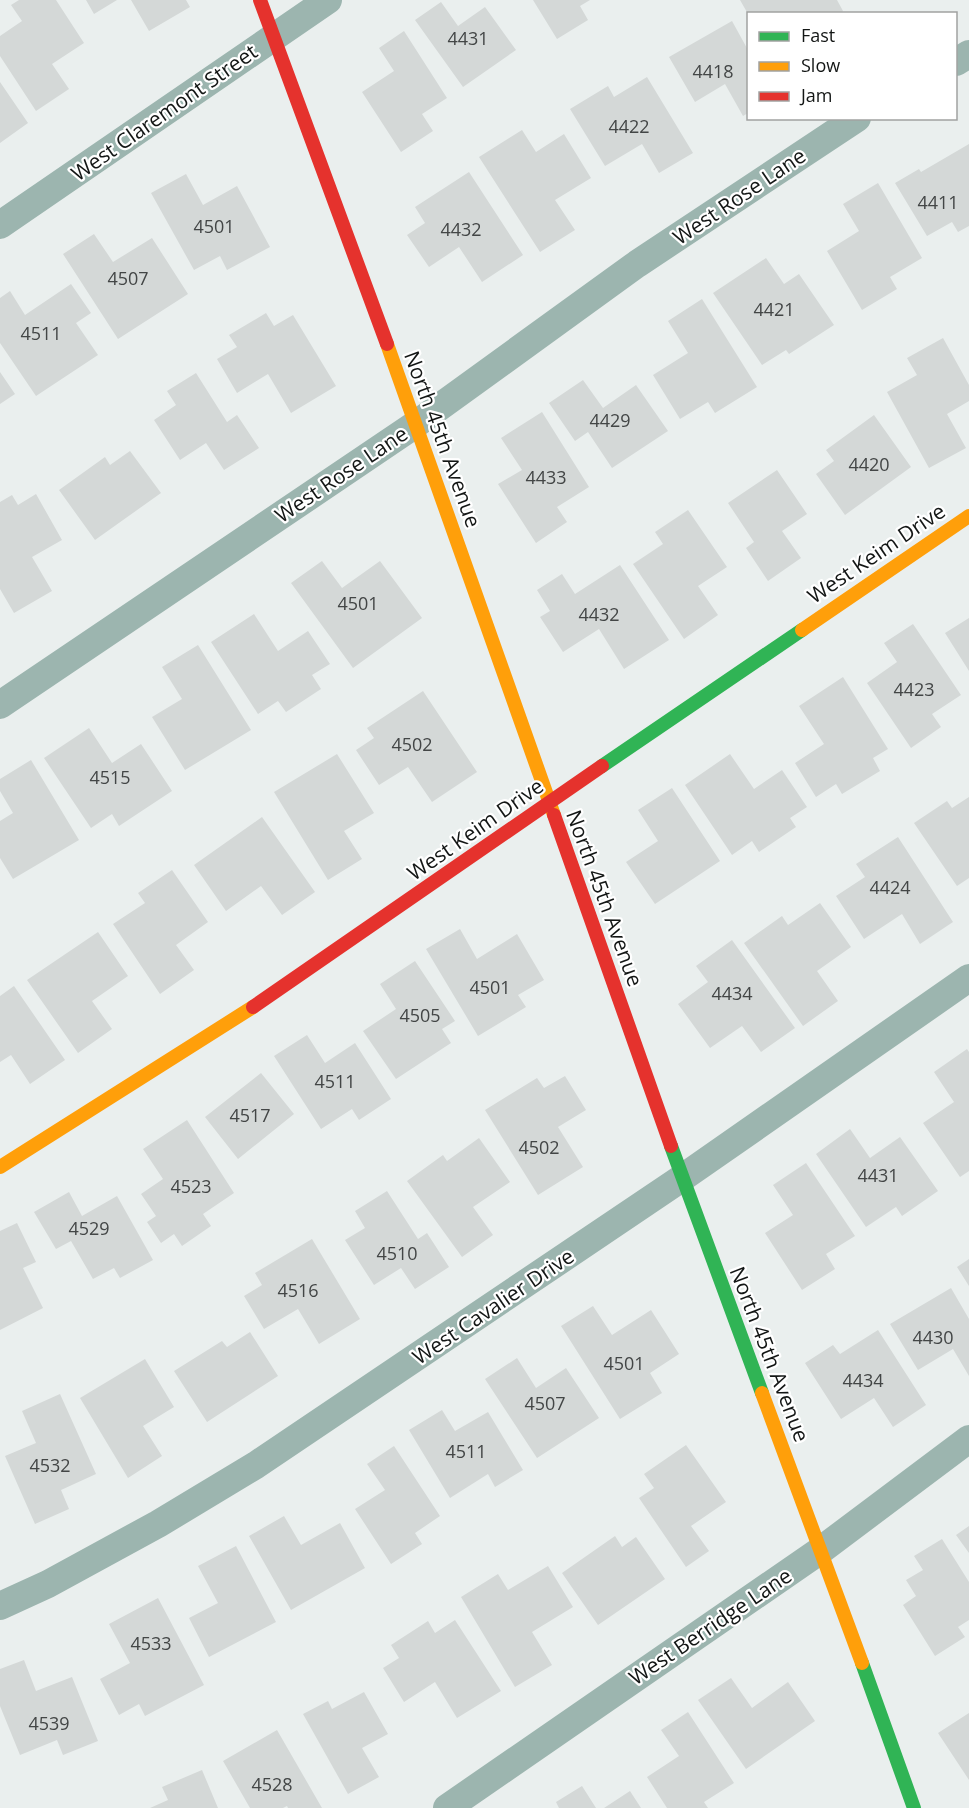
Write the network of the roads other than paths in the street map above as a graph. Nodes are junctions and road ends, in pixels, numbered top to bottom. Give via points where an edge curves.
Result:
1 (260, 0) edge
2 (328, 0) edge
3 (273, 37) junction
4 (854, 120) edge
5 (0, 225) edge
6 (416, 424) junction
7 (969, 516) edge
8 (0, 705) edge
9 (549, 803) junction
10 (969, 978) edge
11 (0, 1167) edge
12 (682, 1178) junction
13 (969, 1439) edge
14 (821, 1550) junction
15 (0, 1606) edge
16 (447, 1808) edge
17 (914, 1808) edge

1 - 3 street, North 45th Avenue
2 - 3 street, West Claremont Street
3 - 5 street, West Claremont Street
3 - 6 street, North 45th Avenue
4 - 6 street, West Rose Lane via 638,264
6 - 8 street, West Rose Lane
6 - 9 street, North 45th Avenue
7 - 9 street, West Keim Drive
9 - 11 street, West Keim Drive via 265,1000
9 - 12 street, North 45th Avenue
10 - 12 street, West Cavalier Drive
12 - 14 street, North 45th Avenue
12 - 15 street, West Cavalier Drive via 256,1465 158,1524
13 - 14 street, West Berridge Lane
14 - 16 street, West Berridge Lane
14 - 17 street, North 45th Avenue

